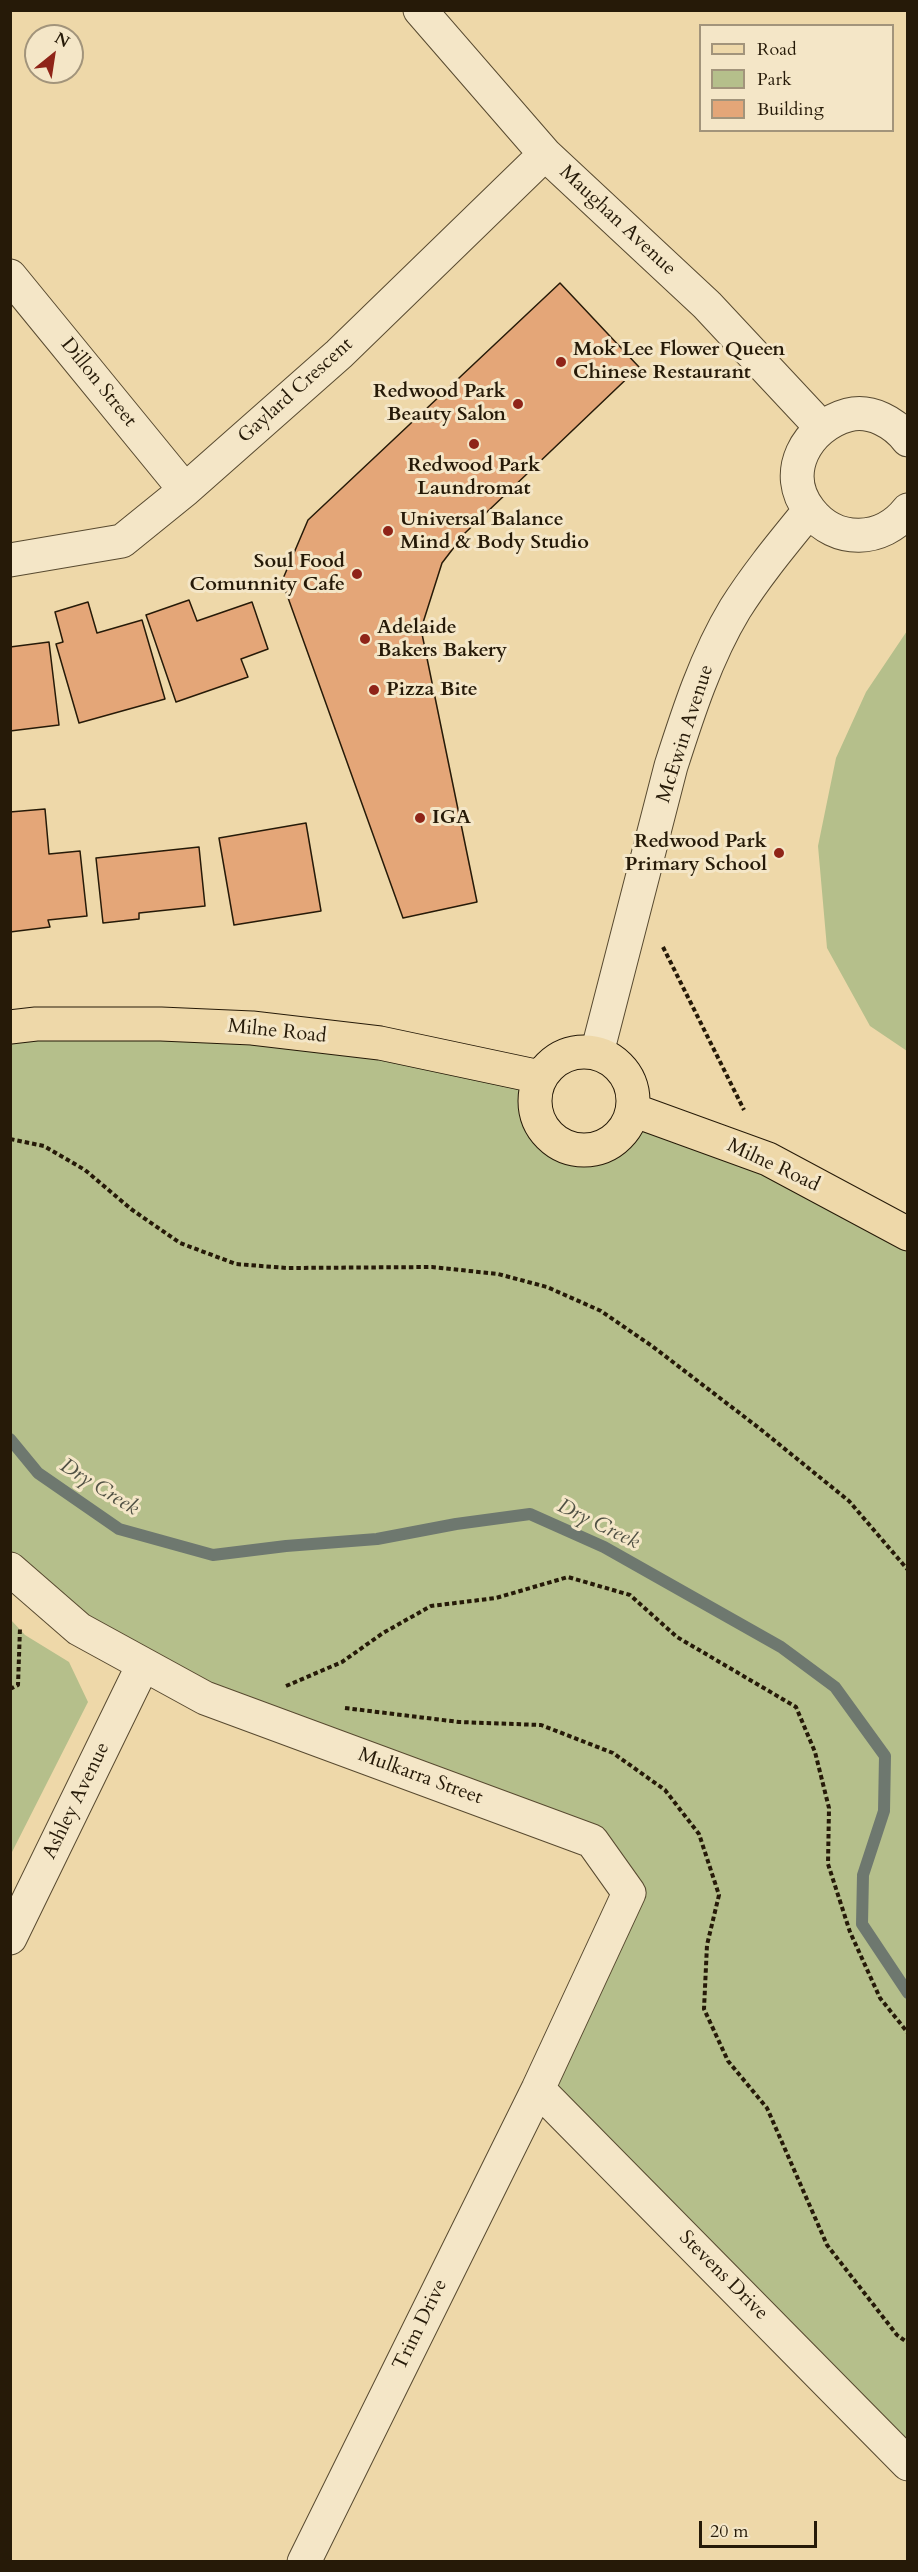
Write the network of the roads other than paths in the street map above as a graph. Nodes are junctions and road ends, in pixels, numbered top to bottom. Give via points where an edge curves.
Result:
1 (420, 10) edge
2 (545, 154) junction
3 (10, 276) edge
4 (821, 427) junction
5 (905, 432) edge
6 (186, 490) junction
7 (908, 510) edge
8 (809, 511) junction
9 (10, 560) edge
10 (10, 1027) edge
11 (597, 1053) junction
12 (540, 1077) junction
13 (633, 1110) junction
14 (908, 1234) edge
15 (16, 1575) edge
16 (144, 1665) junction
17 (10, 1938) edge
18 (538, 2089) junction
19 (908, 2464) edge
20 (304, 2562) edge

1 - 2 street, Maughan Avenue
2 - 4 street, Maughan Avenue via 707,305
2 - 6 street, Gaylard Crescent via 339,354
3 - 6 street, Dillon Street
4 - 5 street via 853,414 887,421
4 - 8 street via 808,441 800,459 801,496
6 - 9 street, Gaylard Crescent via 122,542
7 - 8 street via 883,531 864,536 844,534 826,526
8 - 11 street, McEwin Avenue via 734,610 686,722 671,766
10 - 12 main road, Milne Road via 161,1024 252,1028 380,1044
11 - 12 main road via 564,1055
11 - 13 main road via 611,1059 630,1081
12 - 13 main road via 535,1110 553,1139 568,1148 585,1150 609,1143 627,1126
13 - 14 main road, Milne Road via 768,1159
15 - 16 street, Mulkarra Street via 79,1629
16 - 17 street, Ashley Avenue
16 - 18 street, Mulkarra Street via 205,1698 592,1841 629,1893
18 - 19 street, Stevens Drive
18 - 20 street, Trim Drive

